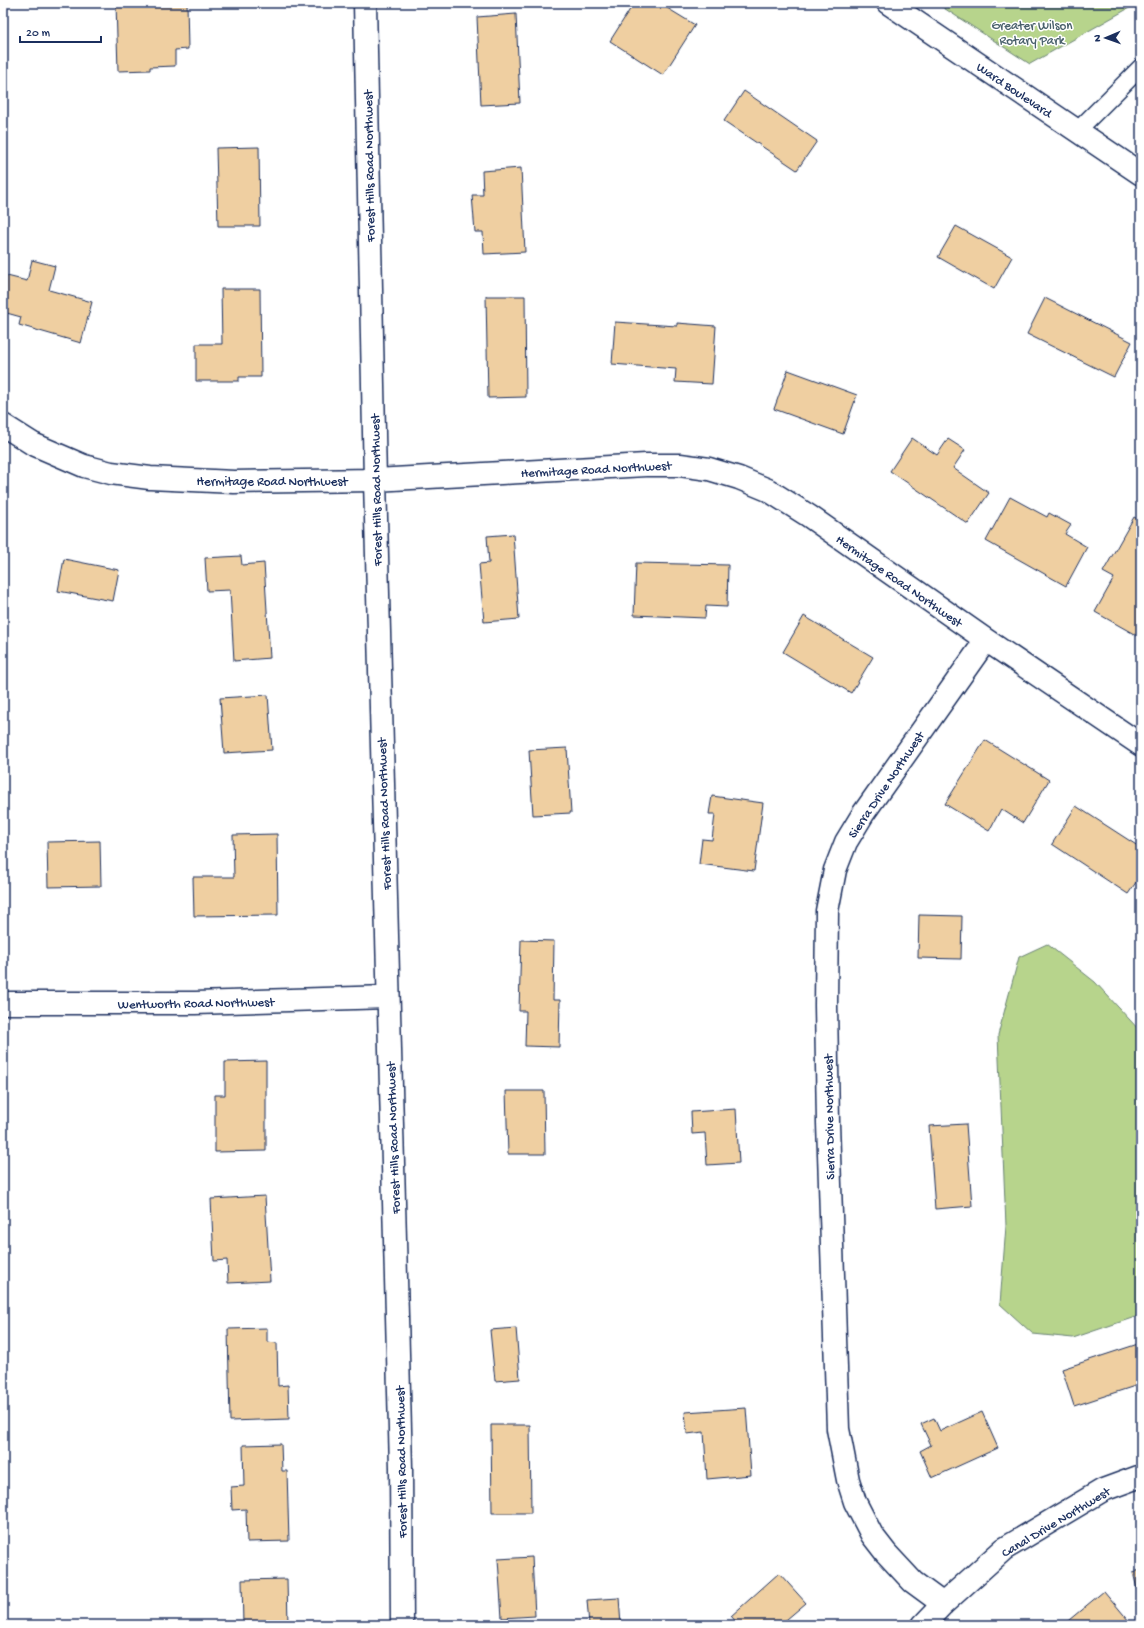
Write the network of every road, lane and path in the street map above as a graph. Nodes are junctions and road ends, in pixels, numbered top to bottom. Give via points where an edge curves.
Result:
1 (365, 3) edge
2 (888, 3) edge
3 (1141, 67) edge
4 (1077, 131) junction
5 (1141, 174) edge
6 (3, 425) edge
7 (375, 480) junction
8 (986, 640) junction
9 (1141, 745) edge
10 (388, 997) junction
11 (3, 1003) edge
12 (1141, 1476) edge
13 (943, 1604) junction
14 (402, 1625) edge
15 (923, 1625) edge

1 - 7 street, Forest Hills Road Northwest
2 - 4 street, Ward Boulevard
3 - 4 lane
4 - 5 street, Ward Boulevard
6 - 7 street, Hermitage Road Northwest via 32,444 84,466 111,473 150,478 234,482
7 - 8 street, Hermitage Road Northwest via 646,464 709,469 768,490
7 - 10 street, Forest Hills Road Northwest
8 - 9 street, Hermitage Road Northwest
8 - 13 street, Sierra Drive Northwest via 846,842 835,870 827,911 828,1123 838,1430 855,1502 872,1534 913,1582
10 - 11 street, Wentworth Road Northwest via 195,1003
10 - 14 street, Forest Hills Road Northwest
12 - 13 street, Canal Drive Northwest via 1103,1490 1004,1549
13 - 15 street, Canal Drive Northwest

